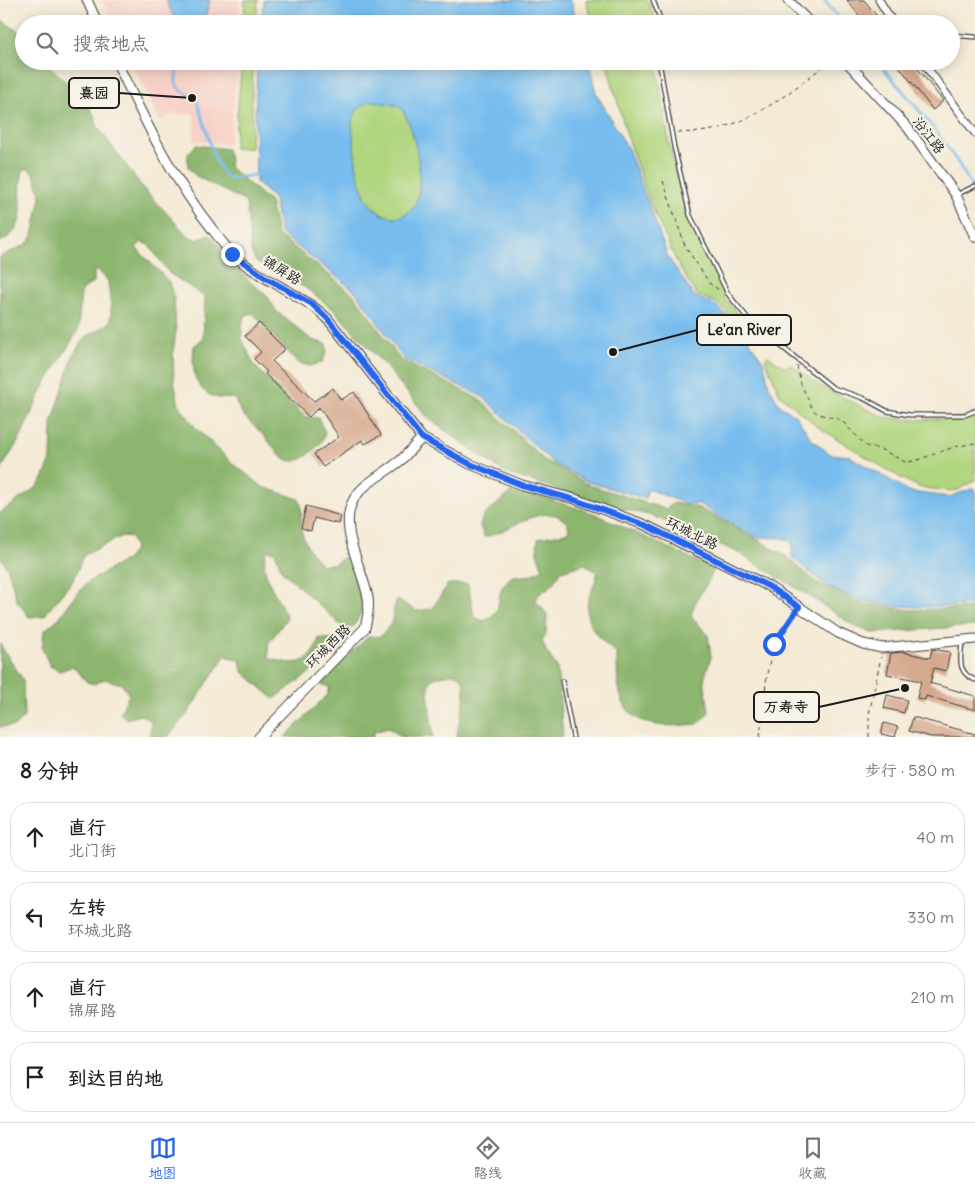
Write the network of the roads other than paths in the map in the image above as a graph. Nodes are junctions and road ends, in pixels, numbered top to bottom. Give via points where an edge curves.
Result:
1 (87, 0) edge
2 (653, 0) edge
3 (788, 0) edge
4 (879, 0) edge
5 (94, 15) edge
6 (659, 15) edge
7 (802, 15) edge
8 (888, 15) edge
9 (960, 36) edge
10 (975, 37) edge
11 (120, 70) edge
12 (661, 70) edge
13 (854, 70) edge
14 (929, 70) edge
15 (975, 133) edge
16 (975, 186) edge
17 (956, 195) junction
18 (975, 237) edge
19 (975, 411) edge
20 (422, 438) junction
21 (975, 639) edge
22 (962, 640) junction
23 (975, 680) edge
24 (562, 681) dead end
25 (259, 737) edge
26 (573, 737) edge

1 - 5 street
2 - 6 lane
3 - 7 street
4 - 8 street
9 - 10 lane
11 - 20 street, 锦屏路 via 166,162 197,211 232,254 312,304 327,318
12 - 19 lane via 690,215 728,294 750,321 833,388 888,411 910,415 965,415
13 - 17 street, 沿江路 via 908,128
14 - 15 street
16 - 17 lane
17 - 18 street, 沿江路
20 - 22 street, 环城北路 via 470,464 522,485 645,525 768,586 838,633 863,644 882,648
20 - 25 street, 环城西路 via 366,486 354,498 350,510 351,548 368,599 364,628
21 - 22 street, 环城北路
22 - 23 lane via 960,666 967,677
24 - 26 lane

